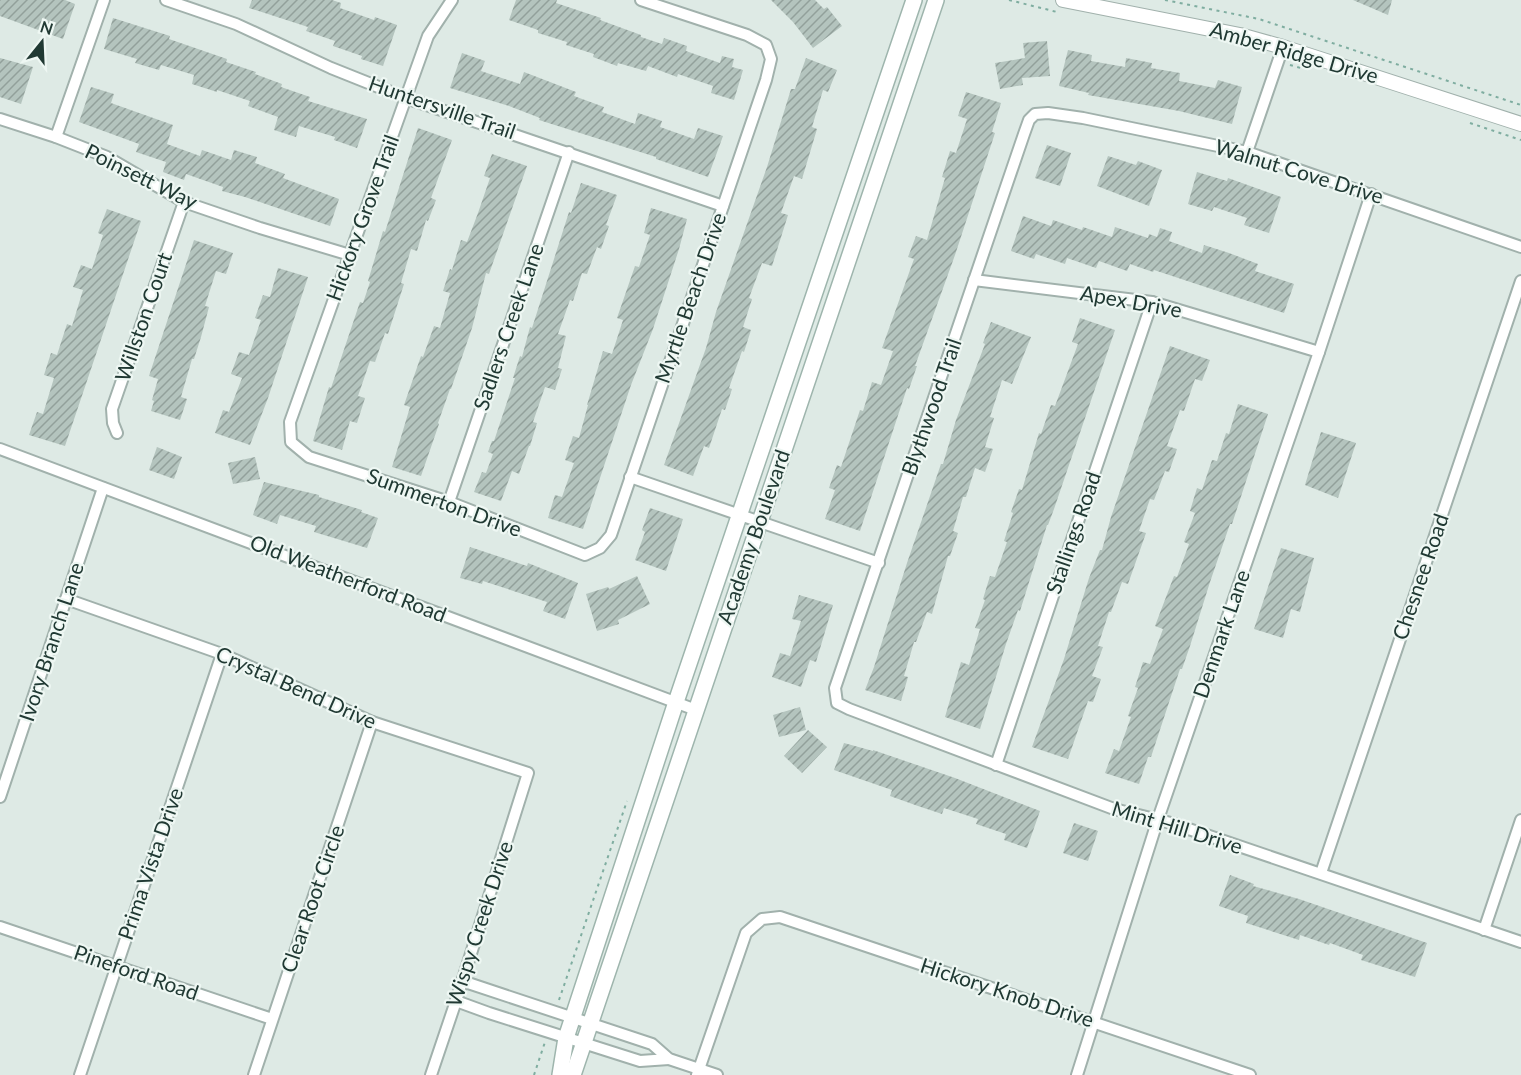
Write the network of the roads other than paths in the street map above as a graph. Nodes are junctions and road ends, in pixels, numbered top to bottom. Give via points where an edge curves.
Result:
1 (104, 0) edge
2 (166, 0) edge
3 (453, 0) edge
4 (641, 0) edge
5 (914, 0) edge
6 (936, 0) edge
7 (1063, 0) edge
8 (1283, 47) junction
9 (406, 98) junction
10 (1035, 114) joint
11 (0, 119) edge
12 (1521, 124) edge
13 (56, 137) junction
14 (569, 152) junction
15 (1247, 152) junction
16 (1371, 194) junction
17 (184, 201) junction
18 (723, 206) junction
19 (1521, 247) edge
20 (351, 255) junction
21 (974, 280) junction
22 (1521, 280) edge
23 (1152, 302) junction
24 (1319, 352) junction
25 (117, 434) dead end
26 (291, 442) joint
27 (0, 449) edge
28 (630, 477) junction
29 (103, 488) junction
30 (449, 502) junction
31 (739, 514) junction
32 (759, 521) junction
33 (600, 548) joint
34 (879, 563) junction
35 (66, 599) junction
36 (222, 654) junction
37 (676, 702) junction
38 (837, 703) joint
39 (696, 710) junction
40 (372, 722) junction
41 (996, 765) junction
42 (528, 773) joint
43 (0, 797) edge
44 (1158, 819) junction
45 (1521, 820) edge
46 (1321, 873) junction
47 (0, 927) edge
48 (1484, 930) junction
49 (1521, 942) edge
50 (117, 966) junction
51 (462, 981) junction
52 (456, 1001) junction
53 (573, 1018) junction
54 (272, 1019) junction
55 (1094, 1021) junction
56 (590, 1024) junction
57 (567, 1038) junction
58 (584, 1044) junction
59 (669, 1059) junction
60 (698, 1072) edge
61 (80, 1075) edge
62 (254, 1075) edge
63 (431, 1075) edge
64 (560, 1075) edge
65 (573, 1075) edge
66 (717, 1075) edge
67 (1077, 1075) edge
68 (1250, 1075) edge

1 - 13 street
2 - 9 street, Huntersville Trail via 236,24
3 - 9 street, Hickory Grove Trail via 428,36
4 - 18 street, Myrtle Beach Drive via 766,45 771,59 766,80
5 - 31 main road, Academy Boulevard
6 - 32 main road, Academy Boulevard
7 - 8 street, Amber Ridge Drive via 1193,24
8 - 12 street, Amber Ridge Drive
8 - 15 street
9 - 14 street, Huntersville Trail
9 - 20 street, Hickory Grove Trail
10 - 15 street, Walnut Cove Drive via 1083,118
10 - 21 street, Blythwood Trail via 1029,120
11 - 13 street, Poinsett Way
13 - 17 street, Poinsett Way via 107,158
14 - 18 street, Huntersville Trail
14 - 30 street, Sadlers Creek Lane
15 - 16 street, Walnut Cove Drive
16 - 19 street, Walnut Cove Drive
16 - 24 street, Denmark Lane
17 - 20 street, Poinsett Way
17 - 25 street, Willston Court via 112,409
18 - 28 street, Myrtle Beach Drive
20 - 26 street, Hickory Grove Trail via 290,422
21 - 23 street, Apex Drive
21 - 34 street, Blythwood Trail
22 - 46 street, Chesnee Road
23 - 24 street, Apex Drive
23 - 41 street, Stallings Road
24 - 44 street, Denmark Lane
26 - 30 street, Summerton Drive via 309,457
27 - 29 street, Old Weatherford Road
28 - 31 street
28 - 33 street, Myrtle Beach Drive via 610,535
29 - 35 street, Ivory Branch Lane
29 - 37 street, Old Weatherford Road
30 - 33 street, Summerton Drive via 585,555
31 - 32 street
31 - 37 main road, Academy Boulevard
32 - 34 street
32 - 39 main road, Academy Boulevard
34 - 38 street, Blythwood Trail via 835,688
35 - 36 street, Crystal Bend Drive
35 - 43 street, Ivory Branch Lane
36 - 40 street, Crystal Bend Drive
36 - 50 street, Prima Vista Drive
37 - 39 street, Old Weatherford Road
37 - 53 main road, Academy Boulevard
38 - 41 street, Mint Hill Drive
39 - 56 main road, Academy Boulevard
40 - 42 street, Crystal Bend Drive
40 - 54 street, Clear Root Circle
41 - 44 street, Mint Hill Drive via 1114,809
42 - 51 street, Wispy Creek Drive
44 - 46 street, Mint Hill Drive
44 - 55 street, Denmark Lane
45 - 48 street
46 - 48 street, Mint Hill Drive
47 - 50 street, Pineford Road
48 - 49 street, Mint Hill Drive
50 - 54 street, Pineford Road
50 - 61 street, Prima Vista Drive
51 - 52 street, Wispy Creek Drive
51 - 53 street
52 - 57 street
52 - 63 street, Wispy Creek Drive
53 - 56 street
53 - 57 main road, Academy Boulevard
54 - 62 street, Clear Root Circle
55 - 60 street, Hickory Knob Drive via 780,917 762,919 746,933
55 - 67 street, Denmark Lane
55 - 68 street, Hickory Knob Drive
56 - 58 main road, Academy Boulevard
56 - 59 street via 652,1044
57 - 58 street
57 - 64 main road, Academy Boulevard
58 - 59 street via 640,1061
58 - 65 main road, Academy Boulevard
59 - 60 street
60 - 66 street

